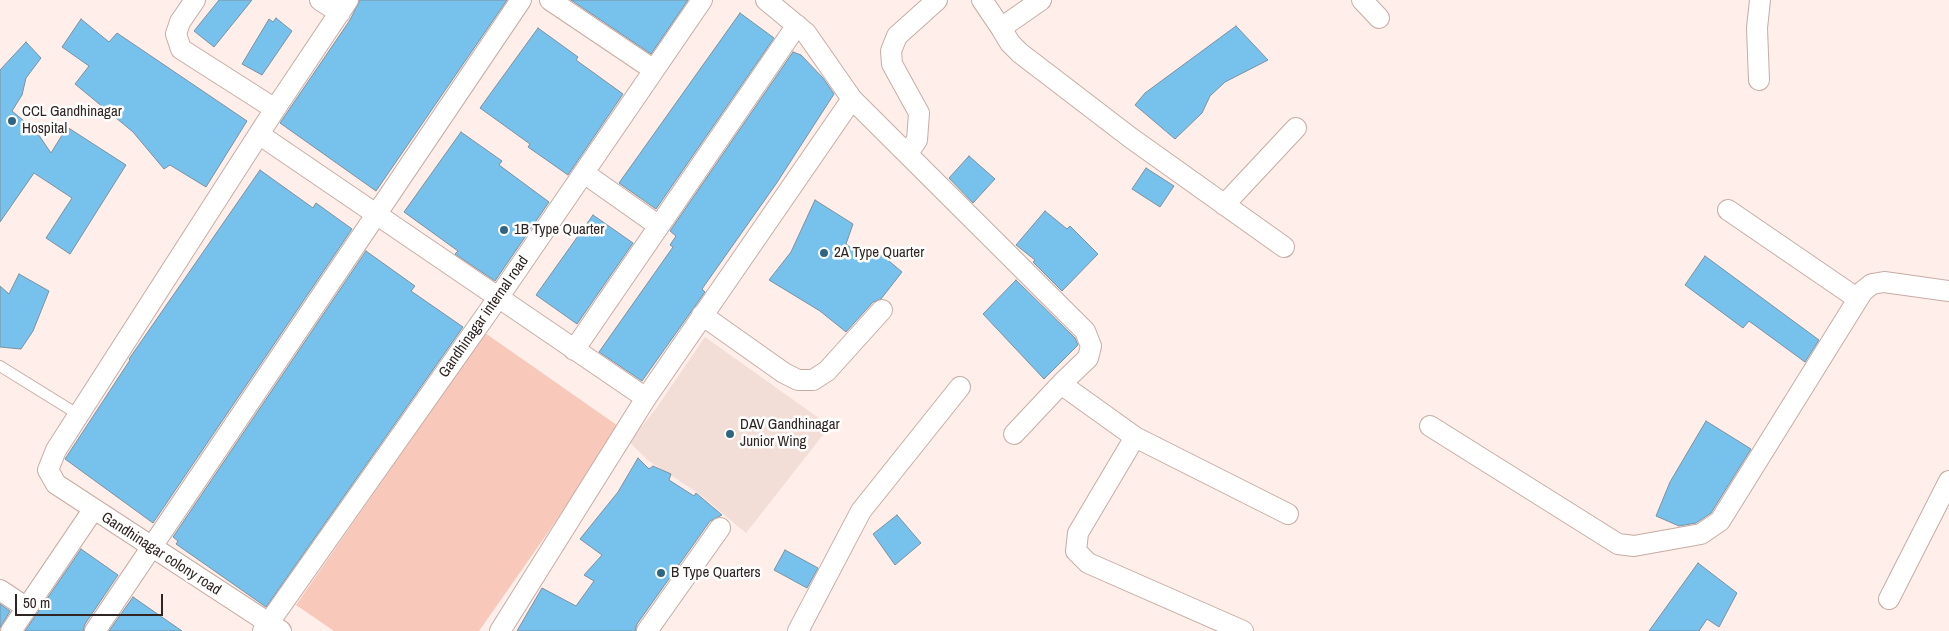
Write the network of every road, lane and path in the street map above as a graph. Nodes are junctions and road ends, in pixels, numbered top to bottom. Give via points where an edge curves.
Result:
1 (195, 0) edge
2 (320, 0) edge
3 (521, 0) edge
4 (550, 0) edge
5 (702, 0) edge
6 (766, 0) edge
7 (937, 0) edge
8 (982, 0) edge
9 (1041, 0) edge
10 (1362, 0) edge
11 (1760, 0) edge
12 (344, 7) edge
13 (1379, 18) dead end
14 (797, 26) junction
15 (1000, 28) junction
16 (654, 70) junction
17 (1759, 80) dead end
18 (852, 99) junction
19 (275, 109) junction
20 (1296, 128) dead end
21 (260, 135) junction
22 (908, 153) junction
23 (584, 173) junction
24 (1224, 205) junction
25 (1728, 210) dead end
26 (378, 214) junction
27 (659, 226) junction
28 (1284, 247) dead end
29 (1949, 291) edge
30 (498, 298) junction
31 (1858, 299) junction
32 (882, 310) dead end
33 (702, 315) junction
34 (574, 350) junction
35 (0, 366) edge
36 (1061, 384) junction
37 (960, 387) dead end
38 (646, 398) junction
39 (79, 415) junction
40 (1430, 426) dead end
41 (1014, 434) dead end
42 (1135, 436) junction
43 (1949, 481) edge
44 (93, 510) junction
45 (1288, 514) dead end
46 (720, 528) dead end
47 (151, 546) junction
48 (0, 590) edge
49 (1889, 599) dead end
50 (27, 608) junction
51 (271, 628) edge
52 (11, 631) edge
53 (95, 631) edge
54 (500, 631) edge
55 (647, 631) edge
56 (798, 631) edge
57 (1243, 631) edge

1 - 19 street via 176,34 181,49
2 - 12 street
3 - 26 street
4 - 16 street
5 - 16 street, Gandhinagar internal road
6 - 14 street
7 - 22 street via 897,36 890,51 892,64 919,113 917,140
8 - 15 street
9 - 15 street
10 - 13 street
11 - 17 street via 1757,28
12 - 19 street
14 - 18 street via 806,33
14 - 27 street
15 - 24 street via 1020,53
16 - 23 street, Gandhinagar internal road
18 - 22 street
18 - 33 street
19 - 21 street
20 - 24 street
21 - 26 street
21 - 39 street
22 - 36 street via 1086,331 1091,346 1088,358
23 - 27 street
23 - 30 street, Gandhinagar internal road
24 - 28 street
25 - 31 street
26 - 30 street
26 - 47 street
27 - 34 street
29 - 31 street via 1884,282 1872,284
30 - 34 street
30 - 51 street, Gandhinagar internal road
31 - 40 street via 1725,513 1701,534 1634,546 1618,544
32 - 33 street via 827,371 813,380 798,380 784,373
33 - 38 street
34 - 38 street
35 - 39 lane
36 - 41 street
36 - 42 street
37 - 56 street via 860,511
38 - 54 street
39 - 44 street, Gandhinagar colony road via 56,450 48,470 56,484
42 - 45 street
42 - 57 street via 1078,533 1076,550 1088,563
43 - 49 street
44 - 47 street, Gandhinagar colony road
44 - 50 street
46 - 55 street
47 - 51 street, Gandhinagar colony road
47 - 53 street
48 - 50 street
50 - 52 street

